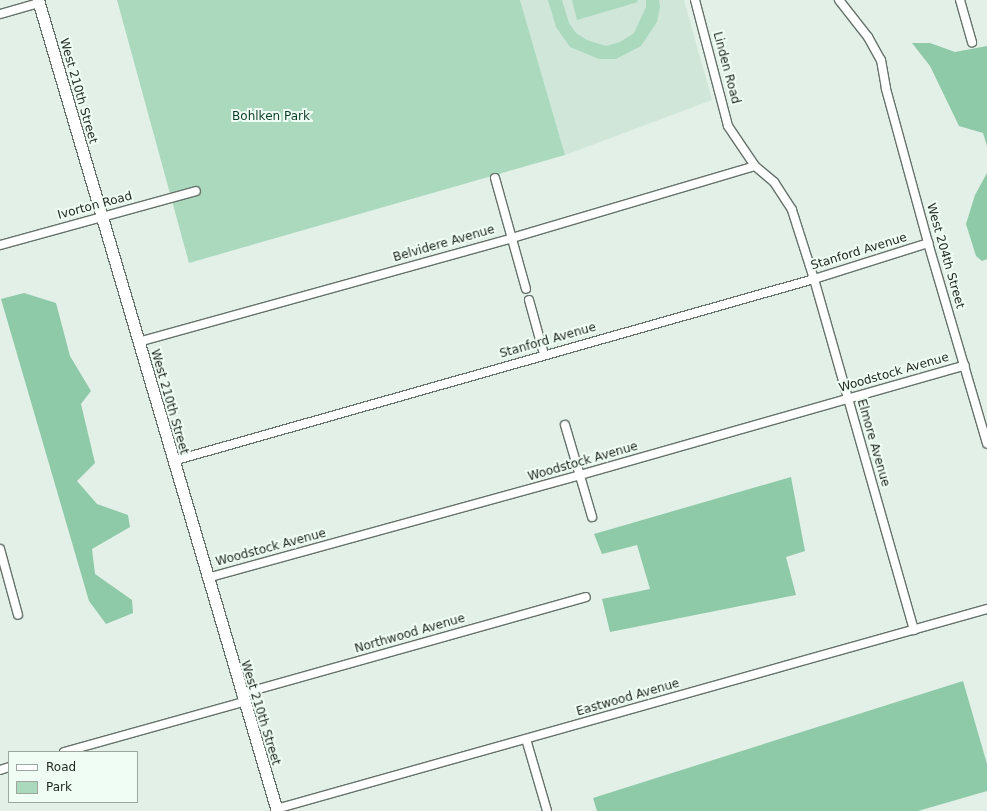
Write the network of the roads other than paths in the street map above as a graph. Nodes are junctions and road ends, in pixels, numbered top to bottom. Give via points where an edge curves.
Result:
1 (695, 0) edge
2 (839, 0) edge
3 (960, 0) edge
4 (38, 2) edge
5 (0, 14) edge
6 (972, 42) dead end
7 (738, 140) joint
8 (755, 166) junction
9 (495, 178) dead end
10 (196, 191) dead end
11 (102, 216) junction
12 (512, 238) junction
13 (928, 243) junction
14 (0, 245) edge
15 (814, 279) junction
16 (526, 289) dead end
17 (529, 300) dead end
18 (138, 342) junction
19 (544, 354) junction
20 (965, 365) junction
21 (847, 399) junction
22 (565, 425) dead end
23 (987, 443) edge
24 (173, 461) junction
25 (580, 475) junction
26 (592, 518) dead end
27 (0, 549) edge
28 (206, 578) junction
29 (586, 597) dead end
30 (987, 609) edge
31 (18, 615) dead end
32 (914, 630) junction
33 (242, 698) junction
34 (526, 739) junction
35 (67, 751) edge
36 (276, 810) edge
37 (547, 811) edge

1 - 7 street, Linden Road via 728,126
2 - 13 street, West 204th Street via 868,37 881,60
3 - 6 street
4 - 5 street
4 - 11 street, West 210th Street
7 - 8 street, Elmore Avenue
8 - 12 street, Belvidere Avenue
8 - 15 street, Elmore Avenue via 774,182 792,210
9 - 12 street
10 - 11 street, Ivorton Road
11 - 14 street, Ivorton Road
11 - 18 street, West 210th Street
12 - 16 street
12 - 18 street, Belvidere Avenue
13 - 15 street, Stanford Avenue via 822,274
13 - 20 street, West 204th Street
15 - 19 street, Stanford Avenue
15 - 21 street, Elmore Avenue
17 - 19 street
18 - 24 street, West 210th Street
19 - 24 street, Stanford Avenue
20 - 21 street, Woodstock Avenue
20 - 23 street, West 204th Street
21 - 25 street, Woodstock Avenue
21 - 32 street, Elmore Avenue
22 - 25 street
24 - 28 street, West 210th Street
25 - 26 street
25 - 28 street, Woodstock Avenue
27 - 31 street
28 - 33 street, West 210th Street
29 - 33 street, Northwood Avenue
30 - 32 street, Eastwood Avenue
32 - 34 street, Eastwood Avenue
33 - 35 street, Northwood Avenue
33 - 36 street, West 210th Street
34 - 36 street, Eastwood Avenue
34 - 37 street

